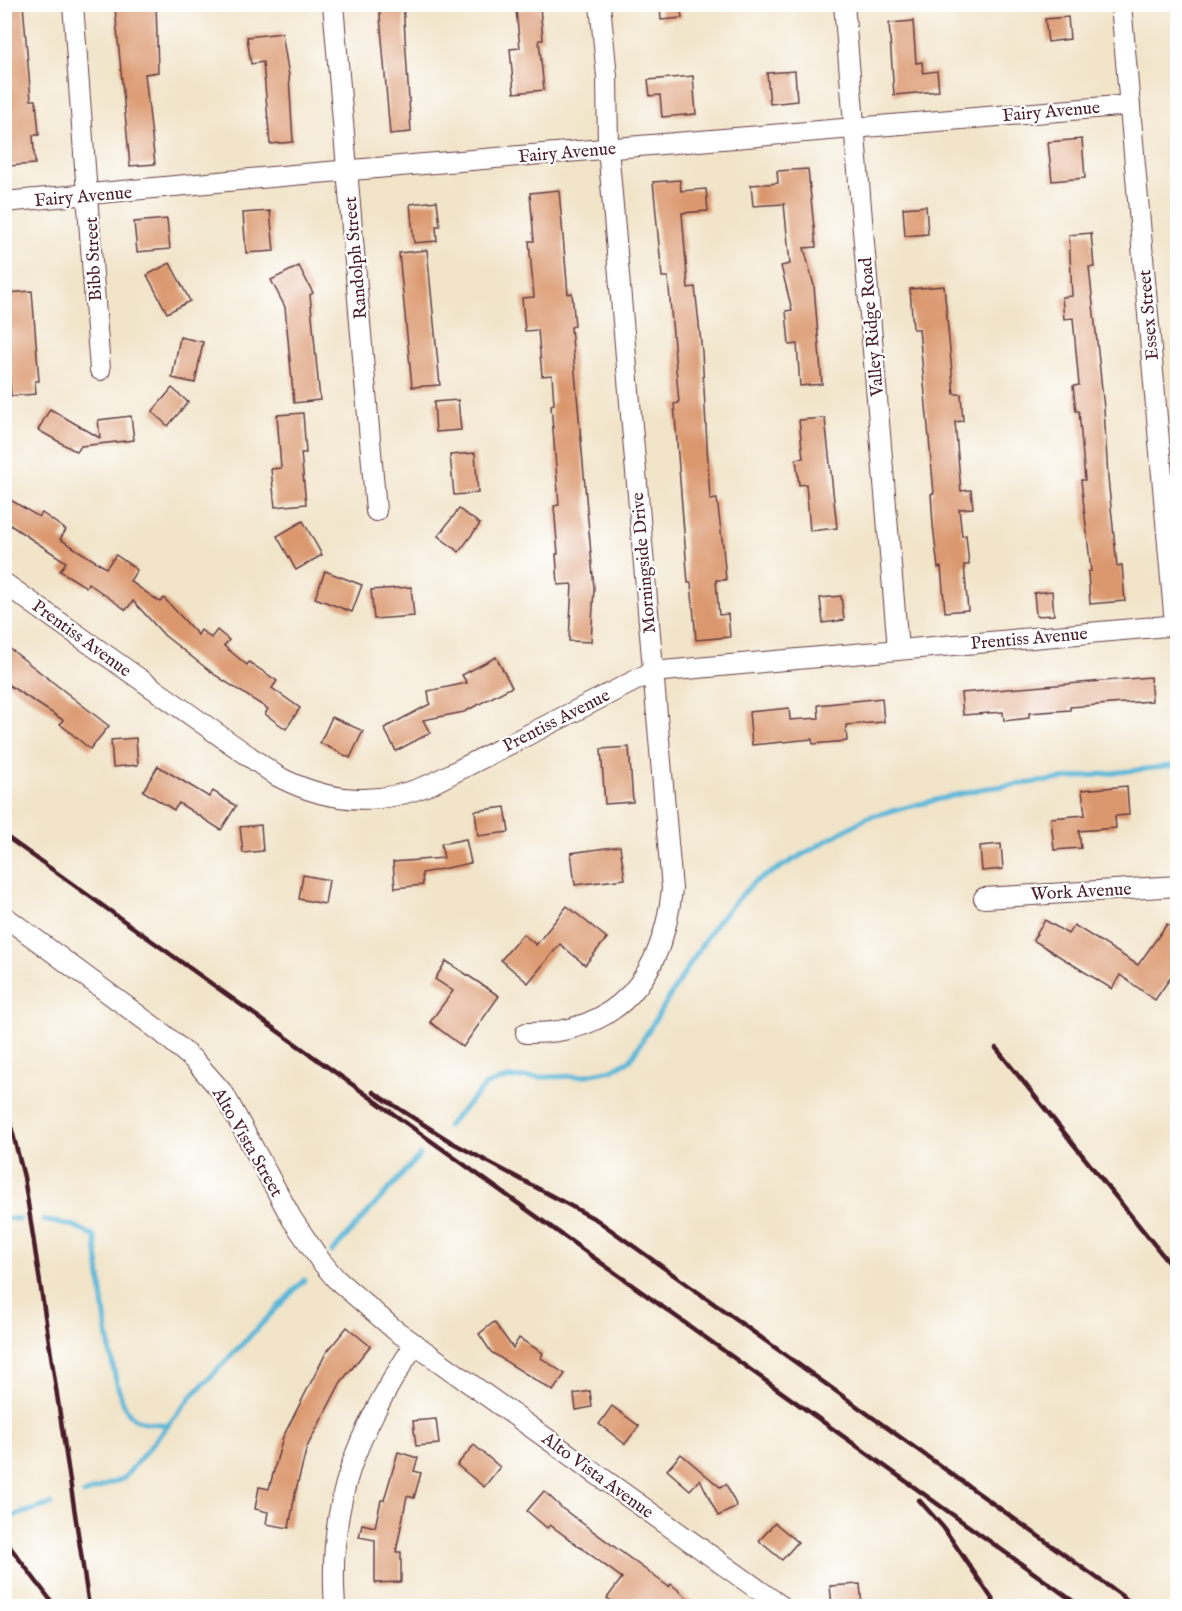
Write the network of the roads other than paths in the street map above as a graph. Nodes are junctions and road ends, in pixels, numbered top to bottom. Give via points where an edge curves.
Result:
1 (73, 4) edge
2 (333, 4) edge
3 (600, 4) edge
4 (844, 4) edge
5 (1121, 4) edge
6 (1130, 105) junction
7 (854, 128) junction
8 (608, 148) junction
9 (348, 171) junction
10 (90, 196) junction
11 (4, 202) edge
12 (100, 370) dead end
13 (376, 511) dead end
14 (4, 583) edge
15 (1176, 625) edge
16 (898, 649) junction
17 (652, 672) junction
18 (1178, 886) edge
19 (984, 898) dead end
20 (4, 916) edge
21 (526, 1033) dead end
22 (415, 1344) junction
23 (334, 1606) edge
24 (781, 1606) edge

1 - 10 street, Bibb Street
2 - 9 street, Randolph Street
3 - 8 street, Morningside Drive
4 - 7 street, Valley Ridge Road
5 - 6 street, Essex Street
6 - 7 street, Fairy Avenue
6 - 15 street, Essex Street
7 - 8 street, Fairy Avenue
7 - 16 street, Valley Ridge Road
8 - 9 street, Fairy Avenue
8 - 17 street, Morningside Drive
9 - 10 street, Fairy Avenue
9 - 13 street, Randolph Street
10 - 11 street, Fairy Avenue
10 - 12 street, Bibb Street
14 - 17 street, Prentiss Avenue via 277,776 335,798 375,800 413,791
15 - 16 street, Prentiss Avenue
16 - 17 street, Prentiss Avenue
17 - 21 street, Morningside Drive via 671,859 669,920 661,947 635,991 599,1020 567,1030
18 - 19 street, Work Avenue
20 - 22 street, Alto Vista Street via 195,1061 224,1094 292,1219 320,1260 336,1279
22 - 23 street via 361,1437 346,1479 334,1530
22 - 24 street, Alto Vista Avenue

